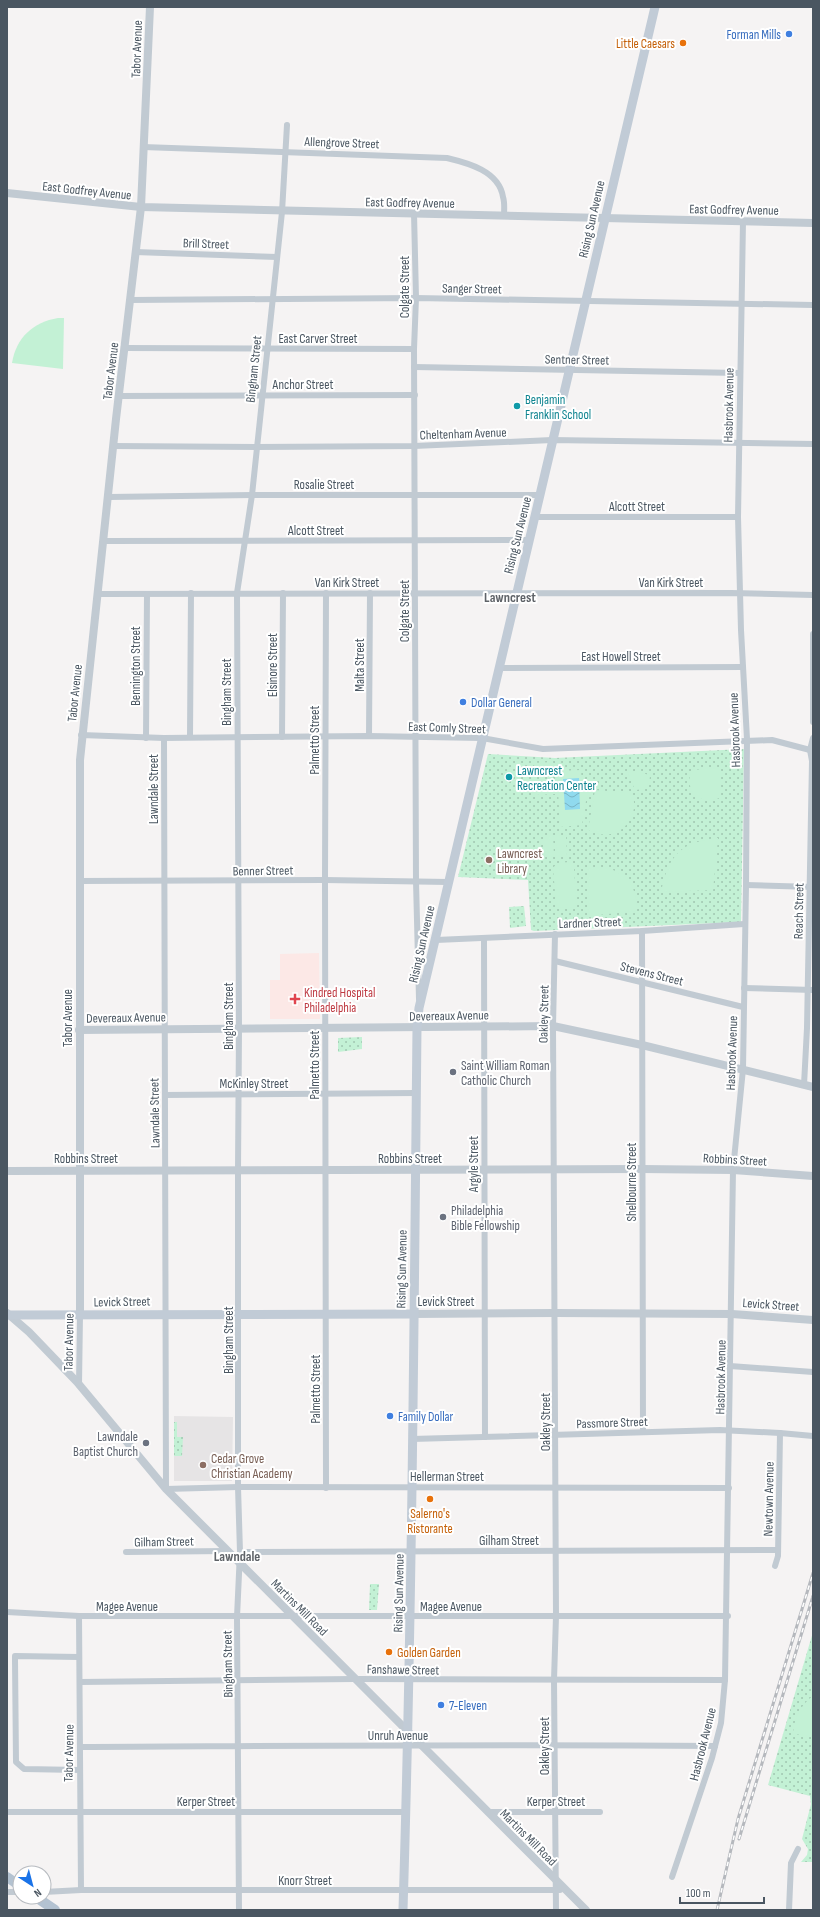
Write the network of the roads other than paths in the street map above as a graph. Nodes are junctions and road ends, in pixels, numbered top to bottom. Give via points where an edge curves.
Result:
1 (150, 7) edge
2 (655, 7) edge
3 (287, 125) dead end
4 (143, 147) junction
5 (286, 151) junction
6 (7, 193) edge
7 (141, 207) junction
8 (282, 212) junction
9 (414, 213) junction
10 (504, 216) junction
11 (605, 219) junction
12 (744, 221) junction
13 (813, 223) edge
14 (135, 252) junction
15 (277, 257) junction
16 (416, 298) junction
17 (130, 300) junction
18 (272, 300) junction
19 (586, 300) junction
20 (741, 303) junction
21 (813, 305) edge
22 (125, 348) junction
23 (266, 348) junction
24 (414, 350) junction
25 (414, 367) junction
26 (568, 370) junction
27 (739, 373) junction
28 (261, 395) junction
29 (415, 395) junction
30 (119, 396) junction
31 (552, 440) junction
32 (738, 443) junction
33 (813, 444) edge
34 (113, 446) junction
35 (414, 446) junction
36 (256, 447) junction
37 (252, 495) junction
38 (414, 495) junction
39 (540, 495) junction
40 (109, 497) junction
41 (536, 517) junction
42 (738, 517) junction
43 (245, 540) junction
44 (529, 540) junction
45 (103, 541) junction
46 (415, 541) junction
47 (237, 593) junction
48 (283, 593) junction
49 (326, 593) junction
50 (370, 593) junction
51 (416, 593) junction
52 (516, 593) junction
53 (740, 593) junction
54 (97, 594) junction
55 (147, 594) junction
56 (191, 594) junction
57 (813, 595) edge
58 (813, 634) edge
59 (743, 667) junction
60 (499, 668) junction
61 (813, 722) edge
62 (81, 736) junction
63 (237, 736) junction
64 (325, 736) junction
65 (369, 736) junction
66 (416, 736) junction
67 (282, 737) junction
68 (146, 738) junction
69 (164, 738) junction
70 (190, 738) junction
71 (482, 738) junction
72 (813, 738) edge
73 (747, 739) junction
74 (810, 750) junction
75 (813, 761) edge
76 (811, 835) edge
77 (325, 880) junction
78 (79, 881) junction
79 (164, 881) junction
80 (238, 881) junction
81 (416, 881) junction
82 (448, 882) junction
83 (746, 885) junction
84 (811, 887) edge
85 (744, 924) junction
86 (642, 931) junction
87 (555, 934) junction
88 (811, 937) edge
89 (484, 938) junction
90 (436, 940) junction
91 (555, 962) junction
92 (642, 982) junction
93 (744, 988) junction
94 (810, 990) edge
95 (743, 1007) junction
96 (419, 1008) junction
97 (485, 1026) junction
98 (554, 1026) junction
99 (326, 1028) junction
100 (417, 1028) junction
101 (164, 1029) junction
102 (239, 1029) junction
103 (810, 1029) edge
104 (79, 1030) junction
105 (642, 1045) junction
106 (743, 1069) junction
107 (804, 1085) junction
108 (813, 1087) edge
109 (326, 1093) junction
110 (416, 1093) junction
111 (238, 1094) junction
112 (165, 1095) junction
113 (415, 1169) junction
114 (554, 1169) junction
115 (642, 1169) junction
116 (238, 1170) junction
117 (326, 1170) junction
118 (484, 1170) junction
119 (734, 1170) junction
120 (7, 1171) edge
121 (80, 1171) junction
122 (165, 1171) junction
123 (813, 1176) edge
124 (556, 1312) junction
125 (325, 1313) junction
126 (643, 1313) junction
127 (8, 1314) edge
128 (80, 1314) junction
129 (165, 1314) junction
130 (239, 1314) junction
131 (413, 1314) junction
132 (484, 1314) junction
133 (732, 1314) junction
134 (813, 1320) edge
135 (730, 1366) junction
136 (813, 1372) edge
137 (80, 1385) junction
138 (730, 1431) junction
139 (643, 1432) junction
140 (780, 1432) junction
141 (556, 1435) junction
142 (813, 1436) edge
143 (484, 1437) junction
144 (412, 1438) junction
145 (238, 1487) junction
146 (411, 1487) junction
147 (555, 1487) junction
148 (326, 1488) junction
149 (729, 1488) junction
150 (166, 1489) junction
151 (778, 1550) junction
152 (227, 1551) junction
153 (411, 1551) junction
154 (556, 1551) junction
155 (728, 1551) junction
156 (126, 1552) dead end
157 (240, 1552) junction
158 (240, 1564) junction
159 (775, 1566) dead end
160 (7, 1612) edge
161 (79, 1616) junction
162 (293, 1616) junction
163 (556, 1616) junction
164 (728, 1616) junction
165 (237, 1617) junction
166 (410, 1617) junction
167 (79, 1657) junction
168 (355, 1679) junction
169 (238, 1680) junction
170 (410, 1680) junction
171 (554, 1680) junction
172 (725, 1680) junction
173 (80, 1682) junction
174 (408, 1732) junction
175 (556, 1745) junction
176 (239, 1746) junction
177 (422, 1746) junction
178 (716, 1746) junction
179 (80, 1747) junction
180 (407, 1747) junction
181 (79, 1770) junction
182 (555, 1811) junction
183 (7, 1812) edge
184 (80, 1812) junction
185 (239, 1812) junction
186 (406, 1812) junction
187 (488, 1812) junction
188 (600, 1812) dead end
189 (798, 1849) dead end
190 (672, 1877) dead end
191 (556, 1881) junction
192 (81, 1890) junction
193 (556, 1890) junction
194 (239, 1891) junction
195 (404, 1891) junction
196 (566, 1891) junction
197 (52, 1892) edge
198 (239, 1910) edge
199 (403, 1910) edge
200 (556, 1910) edge
201 (586, 1910) edge
202 (790, 1910) edge

1 - 4 street, Tabor Avenue
2 - 11 main road, Rising Sun Avenue
3 - 5 street, Bingham Street
4 - 5 street, Allengrove Street
4 - 7 street, Tabor Avenue
5 - 8 street, Bingham Street
5 - 10 street, Allengrove Street via 447,158 474,164 498,185 503,196
6 - 7 street, East Godfrey Avenue
7 - 8 street, East Godfrey Avenue
7 - 14 street, Tabor Avenue
8 - 9 street, East Godfrey Avenue
8 - 15 street, Bingham Street
9 - 10 street, East Godfrey Avenue
9 - 16 street, Colgate Street
10 - 11 street, East Godfrey Avenue
11 - 12 street, East Godfrey Avenue
11 - 19 main road, Rising Sun Avenue
12 - 13 street, East Godfrey Avenue
12 - 20 street, Hasbrook Avenue
14 - 15 street, Brill Street
14 - 17 street, Tabor Avenue
15 - 18 street, Bingham Street
16 - 18 street, Sanger Street
16 - 19 street, Sanger Street
16 - 24 street, Colgate Street
17 - 18 street, Sanger Street
17 - 22 street, Tabor Avenue
18 - 23 street, Bingham Street
19 - 20 street, Sanger Street
19 - 26 main road, Rising Sun Avenue
20 - 21 street, Sanger Street
20 - 27 street, Hasbrook Avenue
22 - 23 street, East Carver Street
22 - 30 street, Tabor Avenue
23 - 24 street, East Carver Street
23 - 28 street, Bingham Street
24 - 25 street, Colgate Street
25 - 26 street, Sentner Street
25 - 29 street, Colgate Street
26 - 27 street, Sentner Street
26 - 31 main road, Rising Sun Avenue
27 - 32 street, Hasbrook Avenue
28 - 29 street, Anchor Street
28 - 30 street, Anchor Street
28 - 36 street, Bingham Street
29 - 35 street, Colgate Street
30 - 34 street, Tabor Avenue
31 - 32 street, Cheltenham Avenue
31 - 35 street, Cheltenham Avenue
31 - 39 main road, Rising Sun Avenue
32 - 33 street, Cheltenham Avenue
32 - 42 street, Hasbrook Avenue
34 - 36 street, Cheltenham Avenue
34 - 40 street, Tabor Avenue
35 - 36 street, Cheltenham Avenue
35 - 38 street, Colgate Street
36 - 37 street, Bingham Street
37 - 38 street, Rosalie Street
37 - 40 street, Rosalie Street
37 - 43 street, Bingham Street
38 - 39 street, Rosalie Street
38 - 46 street, Colgate Street
39 - 41 main road, Rising Sun Avenue
40 - 45 street, Tabor Avenue
41 - 42 street, Alcott Street
41 - 44 main road, Rising Sun Avenue
42 - 53 street, Hasbrook Avenue
43 - 45 street, Alcott Street
43 - 46 street, Alcott Street
43 - 47 street, Bingham Street
44 - 46 street, Alcott Street
44 - 52 main road, Rising Sun Avenue
45 - 54 street, Tabor Avenue
46 - 51 street, Colgate Street
47 - 48 street, Van Kirk Street
47 - 56 street, Van Kirk Street
47 - 63 street, Bingham Street
48 - 49 street, Van Kirk Street
48 - 67 street, Elsinore Street
49 - 50 street, Van Kirk Street
49 - 64 street, Palmetto Street
50 - 51 street, Van Kirk Street
50 - 65 street, Malta Street
51 - 52 street, Van Kirk Street
51 - 66 street, Colgate Street
52 - 53 street, Van Kirk Street
52 - 60 main road, Rising Sun Avenue
53 - 57 street, Van Kirk Street
53 - 59 street, Hasbrook Avenue
54 - 55 street, Van Kirk Street
54 - 62 street, Tabor Avenue
55 - 56 street, Van Kirk Street
55 - 68 street, Bennington Street
56 - 70 street
58 - 61 street
59 - 60 street, East Howell Street
59 - 73 street, Hasbrook Avenue
60 - 71 main road, Rising Sun Avenue
62 - 68 street, East Comly Street
62 - 78 street, Tabor Avenue
63 - 67 street, East Comly Street
63 - 70 street, East Comly Street
63 - 80 street, Bingham Street
64 - 65 street, East Comly Street
64 - 67 street, East Comly Street
64 - 77 street, Palmetto Street
65 - 66 street, East Comly Street
66 - 71 street, East Comly Street
66 - 81 street, Colgate Street
68 - 69 street, East Comly Street
69 - 70 street, East Comly Street
69 - 79 street, Lawndale Street
71 - 73 street, East Comly Street via 543,749
71 - 82 main road, Rising Sun Avenue
72 - 74 street, Reach Street
73 - 74 street, East Comly Street via 772,740
73 - 83 street, Hasbrook Avenue
74 - 75 street, Reach Street
75 - 76 street, Reach Street
76 - 84 street, Reach Street
77 - 80 street, Benner Street
77 - 81 street, Benner Street
77 - 99 street, Palmetto Street
78 - 79 street, Benner Street
78 - 104 street, Tabor Avenue
79 - 80 street, Benner Street
79 - 101 street, Lawndale Street
80 - 102 street, Bingham Street
81 - 82 street, Benner Street
81 - 96 street, Colgate Street
82 - 90 main road, Rising Sun Avenue
83 - 84 street
83 - 85 street, Hasbrook Avenue
84 - 88 street, Reach Street
85 - 86 street, Lardner Street
85 - 93 street, Hasbrook Avenue
86 - 87 street, Lardner Street
86 - 92 street, Shelbourne Street
87 - 89 street, Lardner Street
87 - 91 street, Oakley Street
88 - 94 street, Reach Street
89 - 90 street, Lardner Street
89 - 97 street, Argyle Street
90 - 96 main road, Rising Sun Avenue
91 - 92 street, Stevens Street
91 - 98 street, Oakley Street
92 - 95 street, Stevens Street
92 - 105 street, Shelbourne Street
93 - 94 street
93 - 95 street, Hasbrook Avenue
94 - 103 street, Reach Street
95 - 106 street, Hasbrook Avenue
96 - 100 main road, Rising Sun Avenue
97 - 98 street, Devereaux Avenue
97 - 100 street, Devereaux Avenue
97 - 118 street, Argyle Street
98 - 105 street, Devereaux Avenue
98 - 114 street, Oakley Street
99 - 100 street, Devereaux Avenue
99 - 102 street, Devereaux Avenue
99 - 109 street, Palmetto Street
100 - 110 main road, Rising Sun Avenue
101 - 102 street, Devereaux Avenue
101 - 104 street, Devereaux Avenue
101 - 112 street, Lawndale Street
102 - 111 street, Bingham Street
103 - 107 street, Reach Street
104 - 121 street, Tabor Avenue
105 - 106 street, Devereaux Avenue
105 - 115 street, Shelbourne Street
106 - 107 street, Devereaux Avenue
106 - 119 street, Hasbrook Avenue
107 - 108 street, Devereaux Avenue
109 - 110 street, McKinley Street
109 - 111 street, McKinley Street
109 - 117 street, Palmetto Street
110 - 113 main road, Rising Sun Avenue
111 - 112 street, McKinley Street
111 - 116 street, Bingham Street
112 - 122 street, Lawndale Street
113 - 117 street, Robbins Street
113 - 118 street, Robbins Street
113 - 131 main road, Rising Sun Avenue
114 - 115 street, Robbins Street
114 - 118 street, Robbins Street
114 - 124 street, Oakley Street
115 - 119 street, Robbins Street
115 - 126 street, Shelbourne Street
116 - 117 street, Robbins Street
116 - 122 street, Robbins Street
116 - 130 street, Bingham Street
117 - 125 street, Palmetto Street
118 - 132 street, Argyle Street
119 - 123 street, Robbins Street
119 - 133 street, Hasbrook Avenue
120 - 121 street, Robbins Street
121 - 122 street, Robbins Street
121 - 128 street, Tabor Avenue
122 - 129 street, Lawndale Street
124 - 126 street, Levick Street
124 - 132 street, Levick Street
124 - 141 street, Oakley Street
125 - 130 main road, Levick Street
125 - 131 main road, Levick Street
125 - 148 street, Palmetto Street
126 - 133 street, Levick Street
126 - 139 street, Shelbourne Street
127 - 128 main road, Levick Street
127 - 137 street, Martins Mill Road
128 - 129 main road, Levick Street
128 - 137 street, Tabor Avenue
129 - 130 main road, Levick Street
129 - 150 street, Lawndale Street
130 - 145 street, Bingham Street
131 - 132 street, Levick Street
131 - 144 main road, Rising Sun Avenue
132 - 143 street, Argyle Street
133 - 134 street, Levick Street
133 - 135 street, Hasbrook Avenue
135 - 136 street
135 - 138 street, Hasbrook Avenue
137 - 150 street, Martins Mill Road
138 - 139 street, Passmore Street
138 - 140 street, Passmore Street
138 - 149 street, Hasbrook Avenue
139 - 141 street, Passmore Street
140 - 142 street, Passmore Street
140 - 151 street, Newtown Avenue
141 - 143 street, Passmore Street
141 - 147 street, Oakley Street
143 - 144 street, Passmore Street
144 - 146 main road, Rising Sun Avenue
145 - 148 street, Hellerman Street
145 - 150 street, Hellerman Street
145 - 157 street, Bingham Street
146 - 147 street, Hellerman Street
146 - 148 street, Hellerman Street
146 - 153 main road, Rising Sun Avenue
147 - 149 street, Hellerman Street
147 - 154 street, Oakley Street
149 - 155 street, Hasbrook Avenue
150 - 152 street, Martins Mill Road
151 - 155 street, Gilham Street
151 - 159 street, Newtown Avenue
152 - 156 street, Gilham Street
152 - 158 street, Martins Mill Road
153 - 154 street, Gilham Street
153 - 157 street, Gilham Street
153 - 166 main road, Rising Sun Avenue
154 - 155 street, Gilham Street
154 - 163 street, Oakley Street
155 - 164 street, Hasbrook Avenue
157 - 158 street, Bingham Street
158 - 162 street, Martins Mill Road
158 - 165 street, Bingham Street
160 - 161 street, Magee Avenue
161 - 165 street, Magee Avenue
161 - 167 street, Tabor Avenue
162 - 165 street, Magee Avenue
162 - 166 street, Magee Avenue
162 - 168 street, Martins Mill Road
163 - 164 street, Magee Avenue
163 - 166 street, Magee Avenue
163 - 171 street, Oakley Street
164 - 172 street, Hasbrook Avenue
165 - 169 street, Bingham Street
166 - 170 main road, Rising Sun Avenue
167 - 173 street, Tabor Avenue
167 - 181 street via 15,1656 15,1759 18,1765 28,1770
168 - 169 street, Fanshawe Street
168 - 170 street, Fanshawe Street
168 - 174 street, Martins Mill Road
169 - 173 street, Fanshawe Street
169 - 176 street, Bingham Street
170 - 171 street, Fanshawe Street
170 - 174 main road, Rising Sun Avenue
171 - 172 street, Fanshawe Street
171 - 175 street, Oakley Street
172 - 178 street, Hasbrook Avenue
173 - 179 street, Tabor Avenue
174 - 177 street, Martins Mill Road
174 - 180 main road, Rising Sun Avenue
175 - 177 street, Unruh Avenue
175 - 178 street, Unruh Avenue
175 - 182 street, Oakley Street
176 - 179 street, Unruh Avenue
176 - 180 street, Unruh Avenue
176 - 185 street, Bingham Street
177 - 180 street, Unruh Avenue
177 - 187 street, Martins Mill Road
178 - 190 street, Hasbrook Avenue
179 - 181 street, Tabor Avenue
180 - 186 main road, Rising Sun Avenue
181 - 184 street, Tabor Avenue
182 - 187 street, Kerper Street
182 - 188 street, Kerper Street
182 - 191 street, Oakley Street
183 - 184 street, Kerper Street
184 - 185 street, Kerper Street
184 - 192 street, Tabor Avenue
185 - 186 street, Kerper Street
185 - 194 street, Bingham Street
186 - 195 main road, Rising Sun Avenue
187 - 191 street, Martins Mill Road
189 - 202 street via 791,1863
191 - 193 street, Oakley Street
191 - 196 street, Martins Mill Road
192 - 194 street, Knorr Street
192 - 197 street, Knorr Street
193 - 195 street, Knorr Street
193 - 196 street, Knorr Street
193 - 200 street, Oakley Street
194 - 195 street, Knorr Street
194 - 198 street, Bingham Street
195 - 199 main road, Rising Sun Avenue
196 - 201 street, Martins Mill Road

